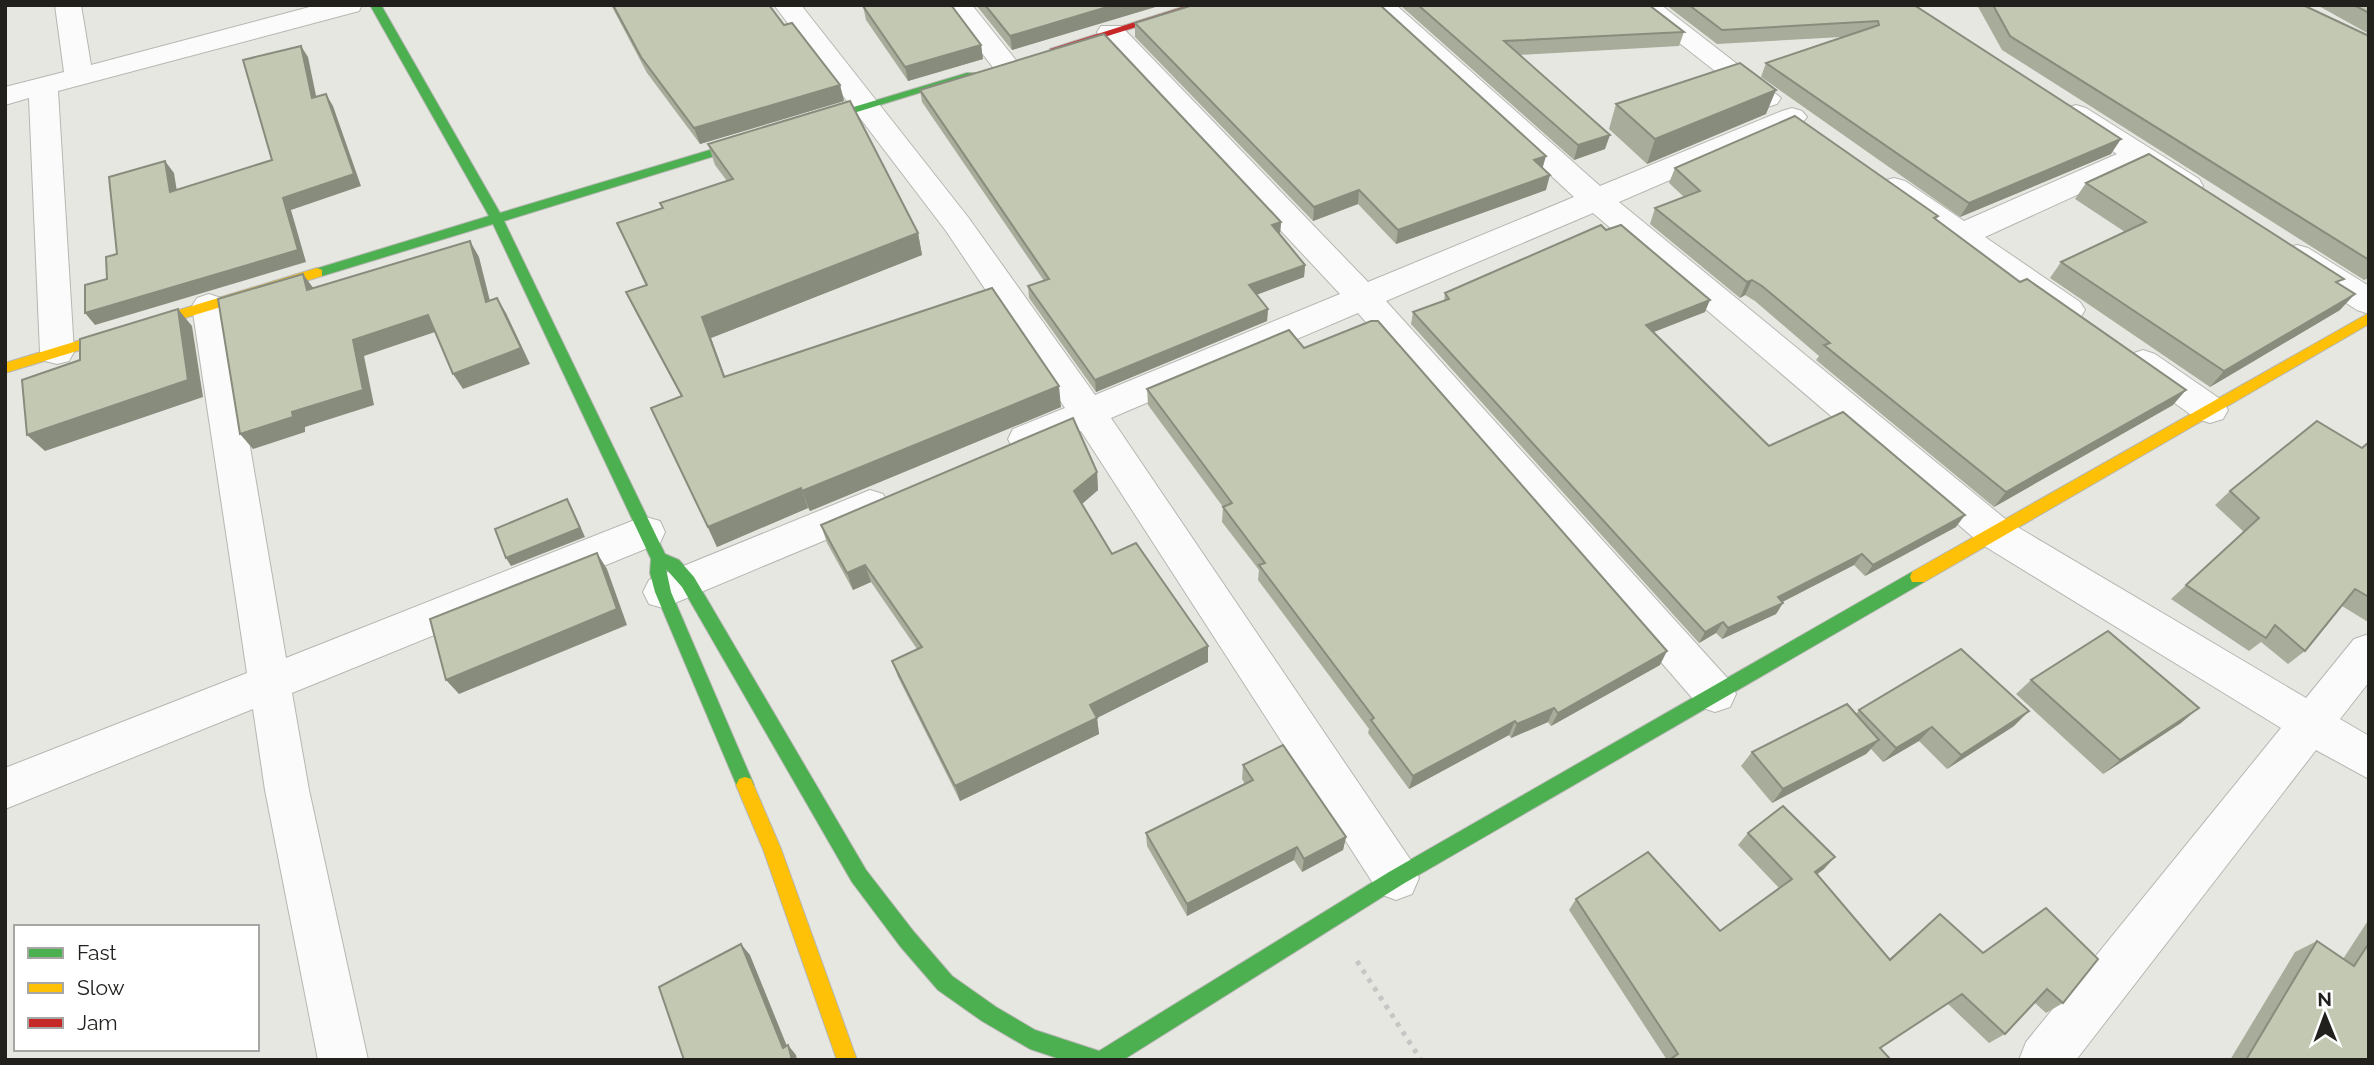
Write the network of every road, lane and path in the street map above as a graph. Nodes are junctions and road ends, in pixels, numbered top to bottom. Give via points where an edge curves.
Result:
1 (68, 5) edge
2 (349, 5) edge
3 (375, 5) edge
4 (787, 5) edge
5 (958, 5) edge
6 (1200, 5) edge
7 (1380, 5) edge
8 (1644, 5) edge
9 (1111, 32) junction
10 (1045, 52) edge
11 (1012, 62) joint
12 (79, 76) junction
13 (43, 86) junction
14 (5, 96) edge
15 (2048, 96) edge
16 (864, 107) junction
17 (2140, 155) junction
18 (1871, 172) edge
19 (1596, 199) junction
20 (2208, 199) edge
21 (497, 219) junction
22 (1961, 235) junction
23 (2277, 243) edge
24 (1363, 297) junction
25 (2369, 302) edge
26 (209, 306) junction
27 (2369, 318) edge
28 (57, 352) junction
29 (5, 368) edge
30 (2210, 410) junction
31 (1088, 413) junction
32 (1001, 450) edge
33 (901, 492) edge
34 (1995, 533) junction
35 (664, 566) junction
36 (2369, 651) edge
37 (269, 683) junction
38 (1715, 694) junction
39 (2311, 723) junction
40 (2369, 759) edge
41 (5, 789) edge
42 (1395, 878) junction
43 (1329, 919) junction
44 (343, 1060) edge
45 (847, 1060) edge
46 (1096, 1060) edge
47 (1104, 1060) edge
48 (1422, 1060) edge
49 (2045, 1060) edge

1 - 12 street
2 - 12 street
3 - 21 street
4 - 16 street
5 - 11 street
6 - 9 street
7 - 19 street
8 - 19 street via 1803,125
9 - 10 street
9 - 24 street
11 - 16 street
12 - 13 street
13 - 14 street
13 - 28 street
15 - 17 street
16 - 21 street
16 - 31 street via 957,223
17 - 20 street
17 - 22 street
18 - 22 street
19 - 24 street
19 - 34 street
21 - 26 street
21 - 35 street
22 - 30 street
23 - 25 street
24 - 31 street
24 - 38 street
26 - 28 street
26 - 37 street
27 - 30 street
28 - 29 street
30 - 34 street
31 - 32 street
31 - 42 street
33 - 35 street
34 - 38 street
34 - 39 street
35 - 37 street
35 - 45 street
35 - 46 street via 859,876 945,983 1030,1038
36 - 39 street
37 - 41 street
37 - 44 street
38 - 42 street
39 - 40 street
39 - 49 street
42 - 43 street
43 - 47 street
43 - 48 path

